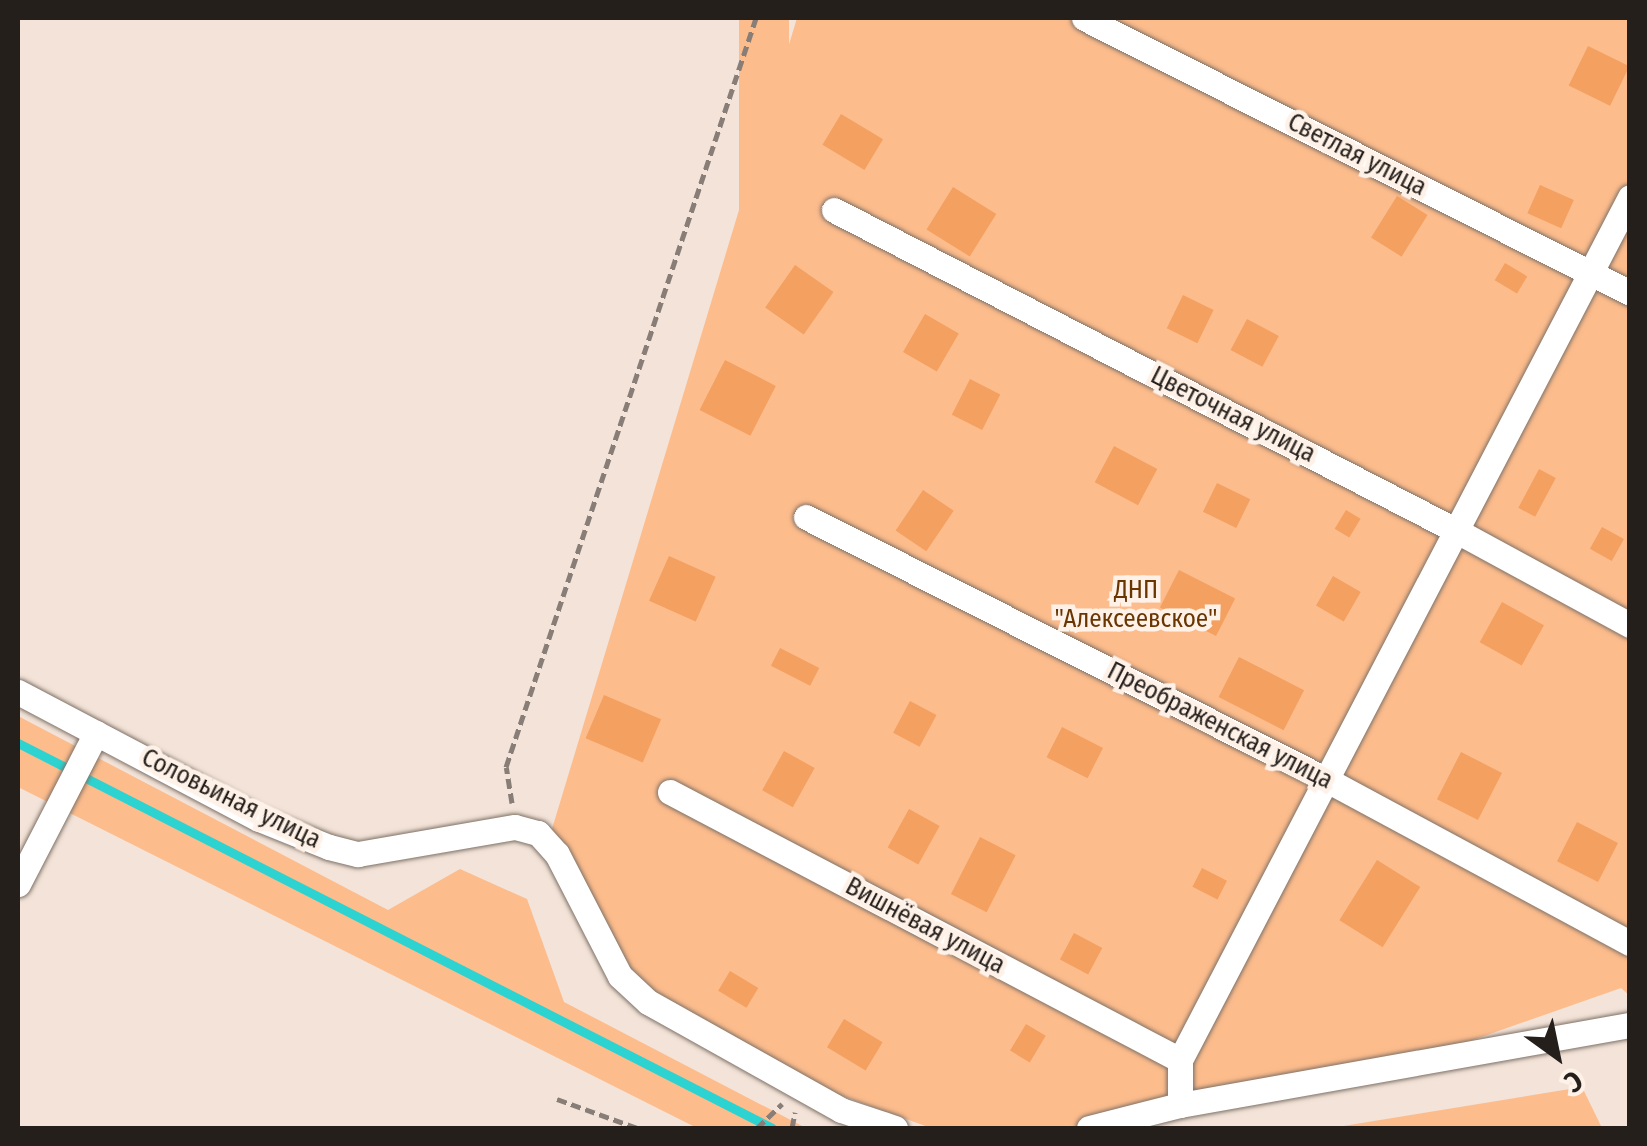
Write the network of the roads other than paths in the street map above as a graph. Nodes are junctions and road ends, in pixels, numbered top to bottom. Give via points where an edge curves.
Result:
1 (1084, 18) edge
2 (1630, 197) edge
3 (834, 210) dead end
4 (1588, 272) junction
5 (1630, 293) edge
6 (806, 517) dead end
7 (1455, 530) junction
8 (1630, 625) edge
9 (18, 692) edge
10 (96, 733) junction
11 (1326, 778) junction
12 (670, 792) dead end
13 (18, 884) edge
14 (1630, 943) edge
15 (1630, 1025) edge
16 (1180, 1060) junction
17 (1180, 1105) junction
18 (895, 1128) edge
19 (1088, 1128) edge

1 - 4 street, Светлая улица
2 - 4 street
3 - 7 street, Цветочная улица
4 - 5 street, Светлая улица
4 - 7 street
6 - 11 street, Преображенская улица
7 - 8 street, Цветочная улица
7 - 11 street
9 - 10 street, Соловьиная улица
10 - 13 street
10 - 18 street, Соловьиная улица via 292,835 343,850 387,852 515,827 538,833 557,854 620,976 648,1002 841,1110
11 - 14 street, Преображенская улица
11 - 16 street
12 - 16 street, Вишнёвая улица
15 - 17 street
16 - 17 street
17 - 19 street

